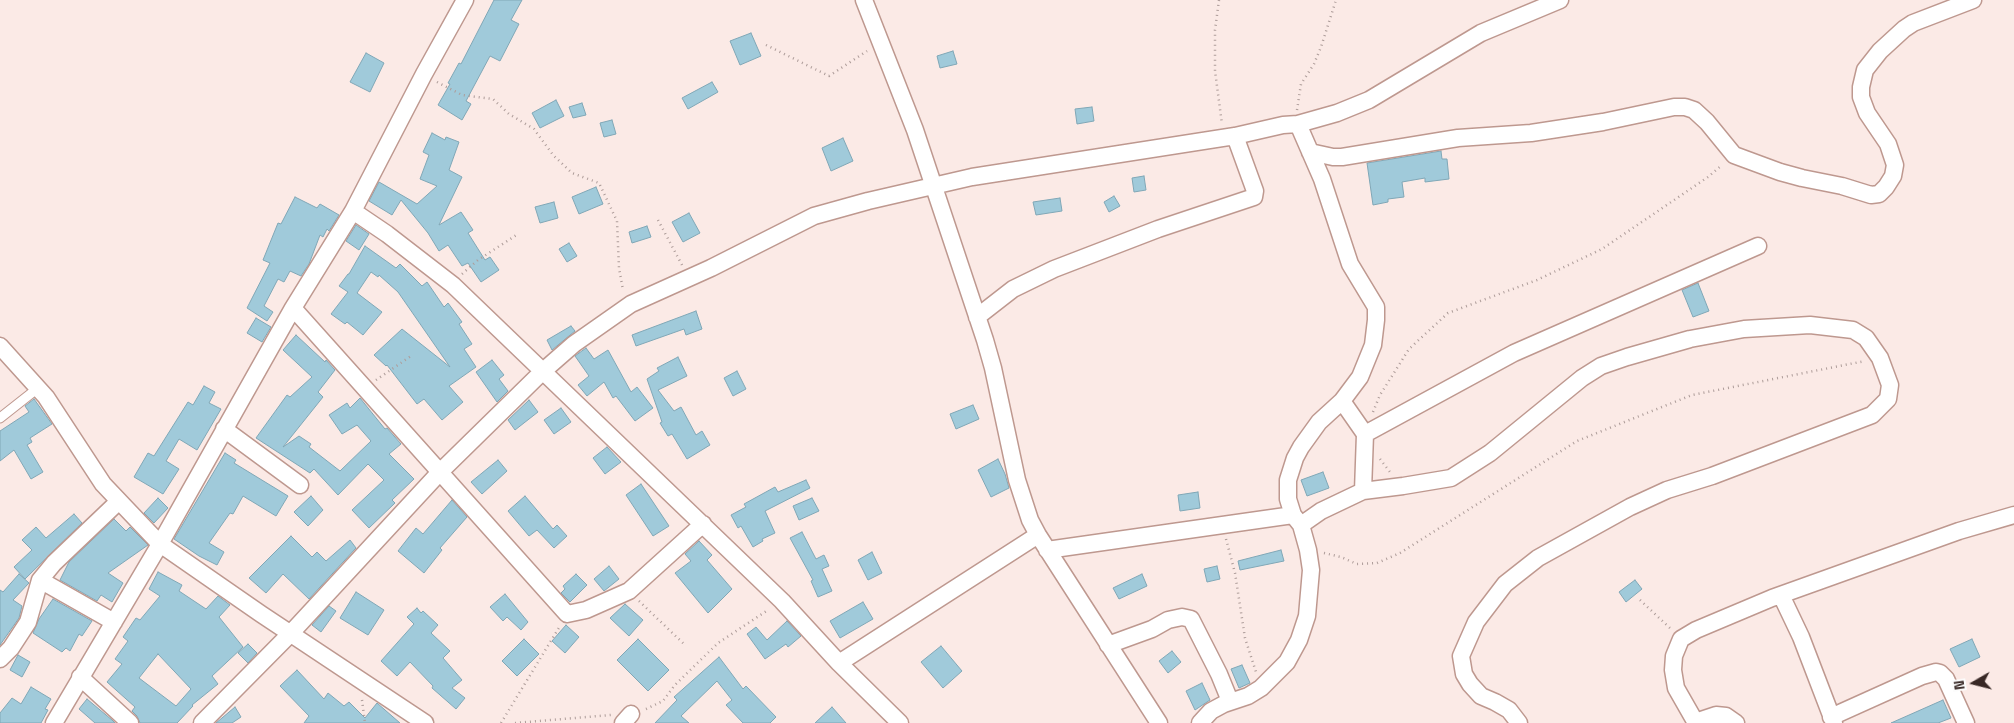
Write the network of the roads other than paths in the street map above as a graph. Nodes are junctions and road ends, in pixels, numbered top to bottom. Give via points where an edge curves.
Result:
1 (465, 0) edge
2 (864, 0) edge
3 (1560, 0) edge
4 (1973, 0) edge
5 (1298, 124) junction
6 (1229, 137) junction
7 (1310, 152) junction
8 (933, 186) junction
9 (353, 211) junction
10 (1758, 246) dead end
11 (292, 308) junction
12 (977, 316) junction
13 (0, 346) edge
14 (542, 372) junction
15 (38, 388) junction
16 (1342, 400) junction
17 (0, 418) edge
18 (224, 429) junction
19 (1367, 434) junction
20 (440, 472) junction
21 (300, 485) dead end
22 (1363, 491) junction
23 (118, 502) junction
24 (2014, 515) edge
25 (1297, 520) junction
26 (703, 524) junction
27 (1038, 535) junction
28 (160, 544) junction
29 (1047, 550) junction
30 (40, 580) junction
31 (1781, 595) junction
32 (114, 622) junction
33 (291, 633) junction
34 (1108, 646) junction
35 (0, 659) edge
36 (839, 663) junction
37 (80, 677) junction
38 (1230, 702) junction
39 (1833, 720) edge
40 (1696, 722) edge
41 (54, 723) edge
42 (130, 723) edge
43 (202, 723) edge
44 (425, 723) edge
45 (900, 723) edge
46 (1158, 723) edge
47 (1200, 723) edge
48 (1519, 723) edge
49 (1736, 723) edge
50 (1966, 723) edge

1 - 9 street
2 - 8 street via 915,130
3 - 5 street via 1481,33 1357,106
4 - 7 street via 1913,23 1880,51 1865,70 1861,97 1896,165 1893,176 1879,194 1871,195 1802,178 1734,155 1707,122 1694,110 1685,107 1530,133 1458,138 1342,157
5 - 6 street
5 - 7 street
6 - 8 street via 972,177
6 - 12 street via 1255,191 1254,198 1158,229 1054,269 1013,289
7 - 16 street via 1350,264 1377,312 1373,345 1365,368
8 - 12 street
8 - 14 street via 814,216 631,304 574,344
9 - 11 street
9 - 14 street via 453,285
10 - 19 street via 1530,346
11 - 18 street
11 - 20 street
12 - 27 street via 993,368 1017,480
13 - 15 street
14 - 20 street
14 - 26 street
15 - 17 lane
15 - 23 street
16 - 19 street
16 - 25 street via 1319,422 1295,458 1288,491
18 - 21 street
18 - 28 street
19 - 22 street
20 - 26 street via 567,614 586,610 629,591
20 - 33 street
22 - 25 street
22 - 48 street via 1451,478 1490,453 1601,366 1690,339 1744,329 1810,324 1853,330 1866,338 1880,358 1890,385 1888,399 1872,415 1630,506 1538,558 1505,584 1476,622 1461,656 1464,674 1470,684 1481,696 1509,710
23 - 28 street
23 - 30 street
24 - 31 street via 1959,531
25 - 29 street via 1224,525
25 - 38 street via 1308,550 1310,570 1307,616 1299,640 1286,662 1261,688
26 - 36 street via 782,600
27 - 29 street
27 - 36 street
28 - 32 street
28 - 33 street
29 - 34 street
30 - 32 street
30 - 35 street via 28,622
31 - 39 street
31 - 40 street via 1681,639 1674,656 1676,688
32 - 37 street
33 - 43 street
33 - 44 street
34 - 38 street via 1168,620 1190,619
34 - 46 street
36 - 45 street
37 - 41 street
37 - 42 street
38 - 47 street via 1211,712
39 - 50 street via 1936,672 1946,679
40 - 49 street via 1716,715 1726,716

